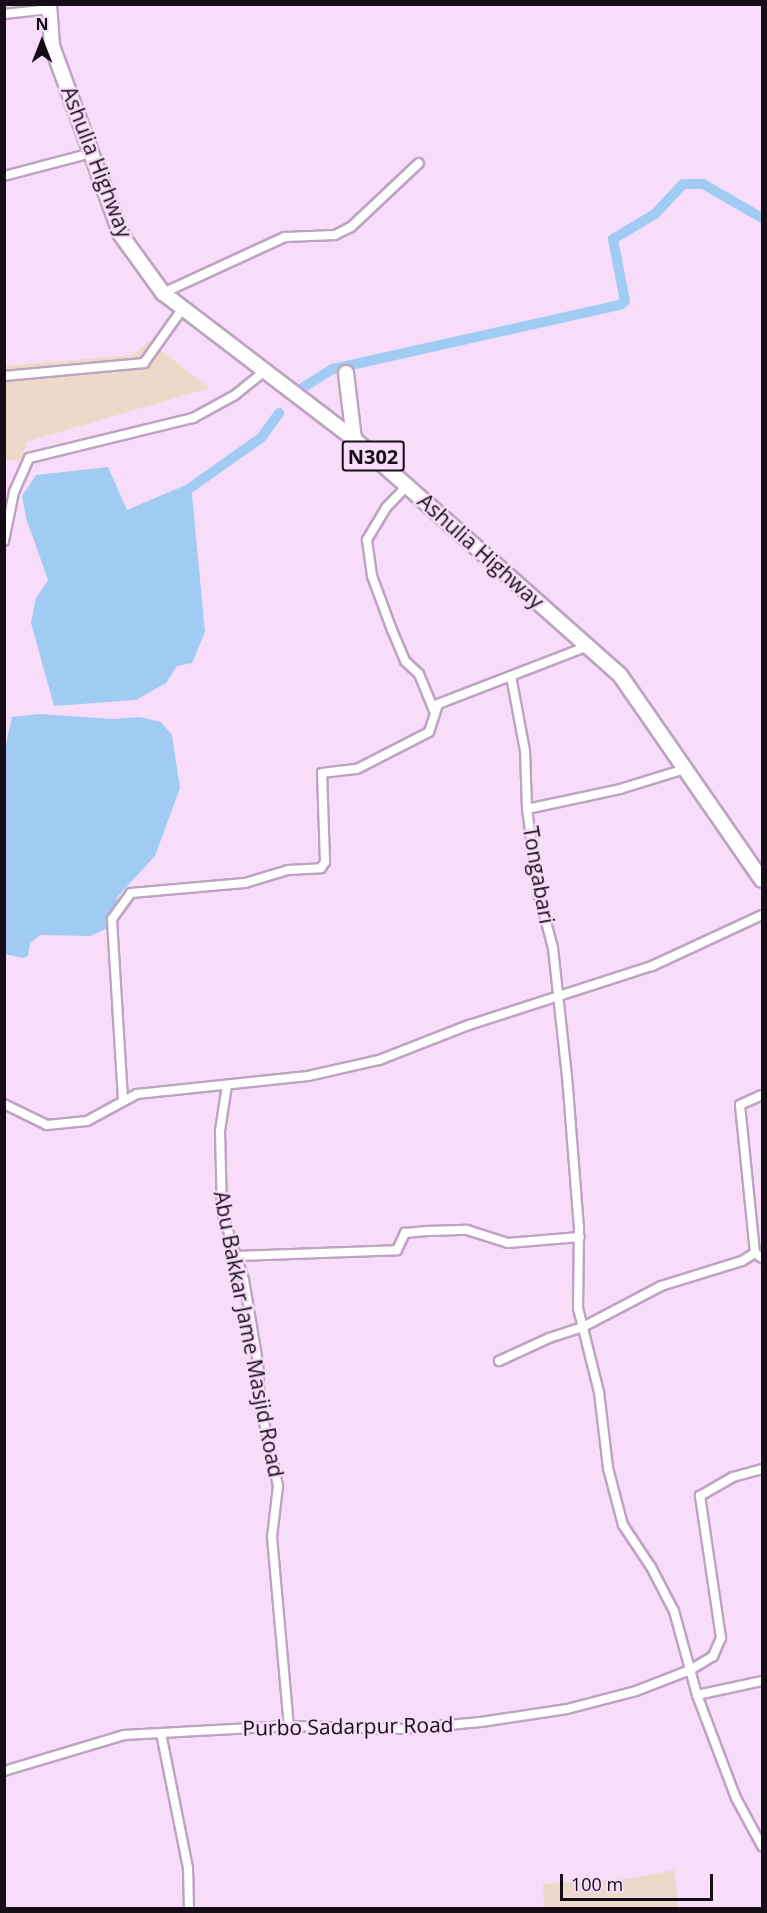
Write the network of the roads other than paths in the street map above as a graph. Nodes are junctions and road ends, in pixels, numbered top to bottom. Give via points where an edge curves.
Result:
1 (50, 7) edge
2 (4, 14) edge
3 (91, 153) junction
4 (419, 163) dead end
5 (4, 176) edge
6 (163, 293) junction
7 (183, 308) junction
8 (264, 371) junction
9 (346, 373) dead end
10 (4, 376) edge
11 (354, 439) junction
12 (407, 486) junction
13 (4, 541) edge
14 (588, 646) junction
15 (511, 676) junction
16 (435, 713) junction
17 (685, 769) junction
18 (527, 809) junction
19 (762, 880) edge
20 (762, 915) edge
21 (556, 996) junction
22 (226, 1084) junction
23 (762, 1095) edge
24 (123, 1100) junction
25 (4, 1104) edge
26 (580, 1238) junction
27 (237, 1256) junction
28 (759, 1256) edge
29 (583, 1327) junction
30 (498, 1361) dead end
31 (762, 1469) edge
32 (690, 1670) junction
33 (762, 1681) edge
34 (697, 1695) junction
35 (289, 1726) junction
36 (161, 1733) junction
37 (4, 1771) edge
38 (762, 1846) edge
39 (189, 1908) edge

1 - 2 street
1 - 3 highway, Ashulia Highway / N302 via 52,46
3 - 5 street
3 - 6 highway, Ashulia Highway / N302 via 121,235
4 - 6 street via 351,227 335,235 285,237
6 - 7 highway, Ashulia Highway / N302
7 - 8 highway, Ashulia Highway / N302
7 - 10 street via 144,363
8 - 11 highway, Ashulia Highway / N302
8 - 13 street via 235,395 193,418 29,458 14,492
9 - 11 highway
11 - 12 highway, Ashulia Highway / N302
12 - 14 highway, Ashulia Highway / N302
12 - 16 street via 386,507 367,540 372,576 392,630 405,661 419,674
14 - 15 street
14 - 17 highway, Ashulia Highway / N302 via 620,675
15 - 16 street via 438,704
15 - 18 street via 525,751
16 - 24 street via 429,732 357,769 320,776 325,862 321,868 288,870 245,883 131,893 122,902 112,919 112,955
17 - 18 street, Tongabari via 620,789
17 - 19 highway, Ashulia Highway / N302
18 - 21 street, Tongabari via 539,896 553,948
20 - 21 street via 652,966
21 - 22 street via 379,1060 308,1076
21 - 26 street, Tongabari
22 - 24 street via 136,1094
22 - 27 street, Abu Bakkar Jame Masjid Road via 219,1162 226,1232
23 - 28 street via 740,1105
24 - 25 street via 87,1121 47,1125
26 - 27 street via 508,1243 467,1230 430,1231 405,1233 398,1250
26 - 29 street, Tongabari via 578,1308
27 - 35 street, Abu Bakkar Jame Masjid Road via 250,1315 260,1404 278,1486 272,1537
28 - 29 street via 661,1286
29 - 30 street
29 - 32 street, Tongabari via 599,1392 608,1468 623,1525 674,1611
31 - 32 street, Purbo Sadarpur Road via 733,1477 700,1496 721,1638 713,1656
32 - 34 street, Tongabari
32 - 35 street, Purbo Sadarpur Road via 567,1709 481,1722 405,1729
33 - 34 street
34 - 38 street, Tongabari via 736,1798
35 - 36 street, Purbo Sadarpur Road
36 - 37 street, Purbo Sadarpur Road via 124,1736
36 - 39 street via 188,1868

